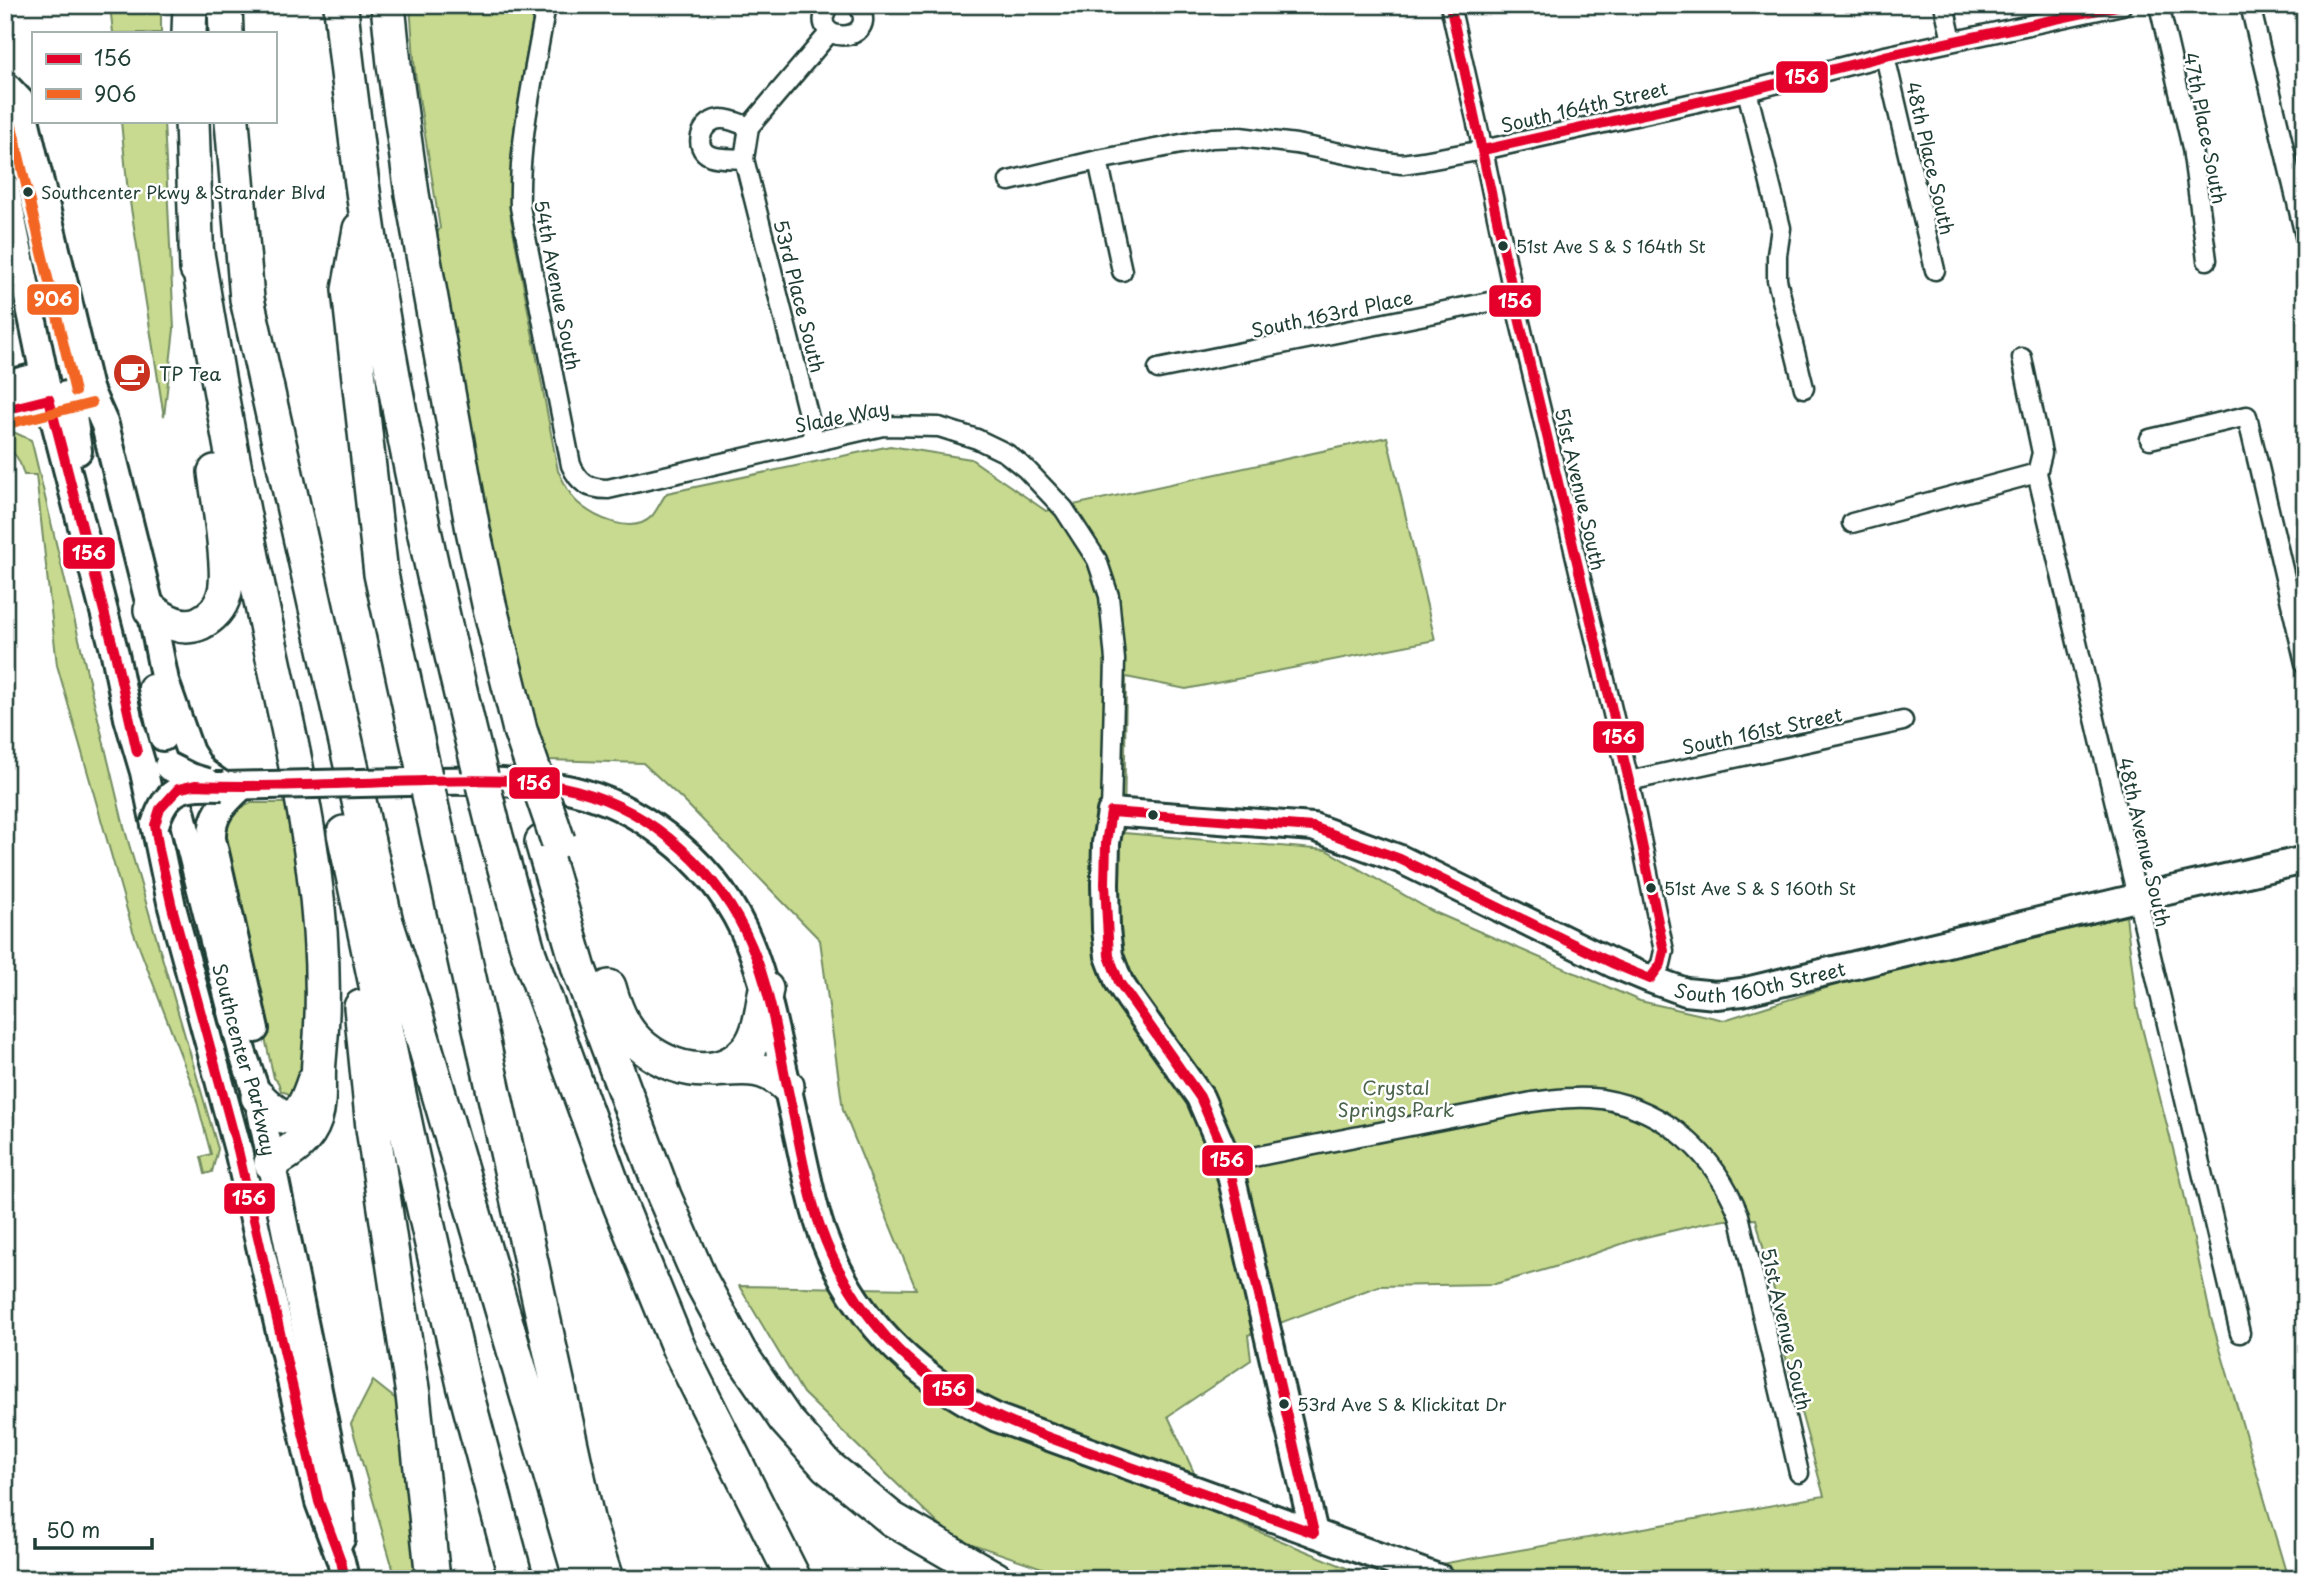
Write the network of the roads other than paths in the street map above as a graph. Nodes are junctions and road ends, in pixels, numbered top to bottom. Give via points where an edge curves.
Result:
1 (190, 5) edge
2 (225, 5) edge
3 (341, 5) edge
4 (388, 5) edge
5 (546, 5) edge
6 (829, 5) edge
7 (858, 5) edge
8 (1450, 5) edge
9 (1944, 5) edge
10 (2122, 5) edge
11 (2160, 5) edge
12 (2250, 5) edge
13 (189, 32) edge
14 (226, 32) edge
15 (830, 32) junction
16 (1952, 41) junction
17 (1885, 56) junction
18 (5, 85) edge
19 (1747, 92) junction
20 (191, 122) edge
21 (232, 122) edge
22 (749, 127) junction
23 (1483, 150) junction
24 (744, 159) junction
25 (1098, 160) junction
26 (5, 167) edge
27 (1009, 181) dead end
28 (5, 186) edge
29 (365, 206) junction
30 (2305, 236) edge
31 (54, 239) junction
32 (196, 247) junction
33 (2207, 260) dead end
34 (1122, 271) dead end
35 (1935, 271) dead end
36 (1514, 297) junction
37 (2022, 358) dead end
38 (1158, 369) dead end
39 (5, 385) edge
40 (1804, 388) dead end
41 (63, 389) junction
42 (5, 410) edge
43 (273, 416) junction
44 (2150, 439) dead end
45 (815, 442) junction
46 (2037, 473) junction
47 (585, 485) joint
48 (1852, 523) dead end
49 (151, 610) junction
50 (2305, 663) edge
51 (1903, 721) dead end
52 (163, 737) dead end
53 (137, 752) junction
54 (168, 766) junction
55 (1629, 781) junction
56 (232, 786) junction
57 (180, 807) dead end
58 (1111, 812) junction
59 (155, 825) junction
60 (550, 842) junction
61 (2305, 860) edge
62 (355, 893) junction
63 (2136, 898) junction
64 (1650, 979) junction
65 (766, 989) junction
66 (710, 1070) junction
67 (318, 1072) junction
68 (787, 1086) junction
69 (258, 1097) junction
70 (1228, 1161) junction
71 (271, 1163) junction
72 (385, 1212) junction
73 (2240, 1333) dead end
74 (1800, 1473) dead end
75 (1314, 1533) junction
76 (343, 1570) edge
77 (433, 1579) edge
78 (453, 1579) edge
79 (516, 1579) edge
80 (581, 1579) edge
81 (606, 1579) edge
82 (794, 1579) edge
83 (996, 1579) edge
84 (1441, 1579) edge

1 - 13 highway
2 - 14 highway
3 - 29 highway
4 - 60 highway, bridge via 412,194 469,504 489,604
5 - 47 street, 54th Avenue South via 523,144 520,207 571,465
6 - 15 street via 824,18
7 - 15 street via 863,16 858,30 841,37
8 - 23 street, 51st Avenue South
9 - 16 street
10 - 16 street, South 164th Street
11 - 33 street, 47th Place South via 2192,148
12 - 30 street
15 - 22 street
16 - 17 street, South 164th Street
17 - 19 street, South 164th Street
17 - 35 street, 48th Place South
18 - 31 main road, Southcenter Parkway via 21,102
19 - 23 street, South 164th Street
19 - 40 street via 1781,228 1777,281
20 - 32 highway
21 - 43 highway via 247,299
22 - 24 street, 53rd Place South
22 - 24 street via 721,118 708,122 700,142 712,157
23 - 25 street, South 164th Street via 1402,164 1240,136
23 - 36 street, 51st Avenue South
24 - 45 street, 53rd Place South
25 - 27 street, South 164th Street
25 - 34 street
26 - 31 main road via 33,209 38,233
28 - 41 main road, Southcenter Parkway
29 - 81 highway, bridge via 349,290 381,574 588,1523
29 - 82 highway, bridge via 387,348 433,578 529,954 620,1205 679,1349
31 - 41 main road, Southcenter Parkway
32 - 49 highway via 200,340 226,592 220,606 193,625 173,624
32 - 67 highway via 240,498 308,828 324,976
36 - 38 street, South 163rd Place
36 - 55 street, 51st Avenue South
37 - 46 street, 48th Avenue South via 2042,453
39 - 41 main road
41 - 42 main road
41 - 49 main road via 105,425
41 - 52 main road, Southcenter Parkway via 88,431
41 - 53 main road, Southcenter Parkway
41 - 54 main road via 144,727 154,750
43 - 62 highway
43 - 80 highway via 386,922
44 - 50 street via 2247,416
45 - 47 street, Slade Way via 608,489
45 - 58 street, Slade Way via 883,426 939,427 1006,453 1063,509 1097,560 1109,596 1115,660
46 - 48 street
46 - 63 street, 48th Avenue South
49 - 56 main road via 165,681 190,752 202,771
51 - 55 street, South 161st Street
53 - 54 main road
53 - 59 main road, Southcenter Parkway
54 - 56 main road, bridge via 190,777
55 - 64 street, 51st Avenue South via 1664,951
56 - 59 main road, bridge via 178,789 160,809
56 - 65 main road, bridge via 470,780 571,789 598,798 657,829 712,879 741,923
56 - 69 main road via 211,827 212,839 258,1046
57 - 69 main road, Southcenter Parkway via 242,1051
58 - 64 main road, South 160th Street via 1313,827 1400,859
58 - 70 main road via 1105,884 1109,956 1119,982 1200,1097
59 - 76 main road, Southcenter Parkway via 172,907 238,1150 319,1502
60 - 66 highway via 622,1022 656,1057 688,1069
60 - 83 highway via 579,969 664,1196 699,1279 740,1353 785,1419 827,1466 892,1519
61 - 63 main road, South 160th Street
62 - 72 highway via 360,997
62 - 79 highway via 464,1385
63 - 64 main road, South 160th Street via 1725,995 1686,992
63 - 73 street, 48th Avenue South
65 - 66 highway via 758,1028 748,1048 730,1063
65 - 68 main road
66 - 68 highway via 756,1068
67 - 69 highway via 307,1102 296,1114 280,1116
67 - 71 highway via 317,1108 308,1135
68 - 75 main road via 829,1251 864,1312 912,1364 950,1393 997,1418
69 - 71 main road, Southcenter Parkway
70 - 74 street, 51st Avenue South via 1566,1098 1600,1099 1655,1117 1679,1131 1710,1161 1731,1195
70 - 75 main road
71 - 76 main road, Southcenter Parkway via 339,1493
72 - 77 highway via 413,1395
72 - 78 highway
75 - 84 main road

